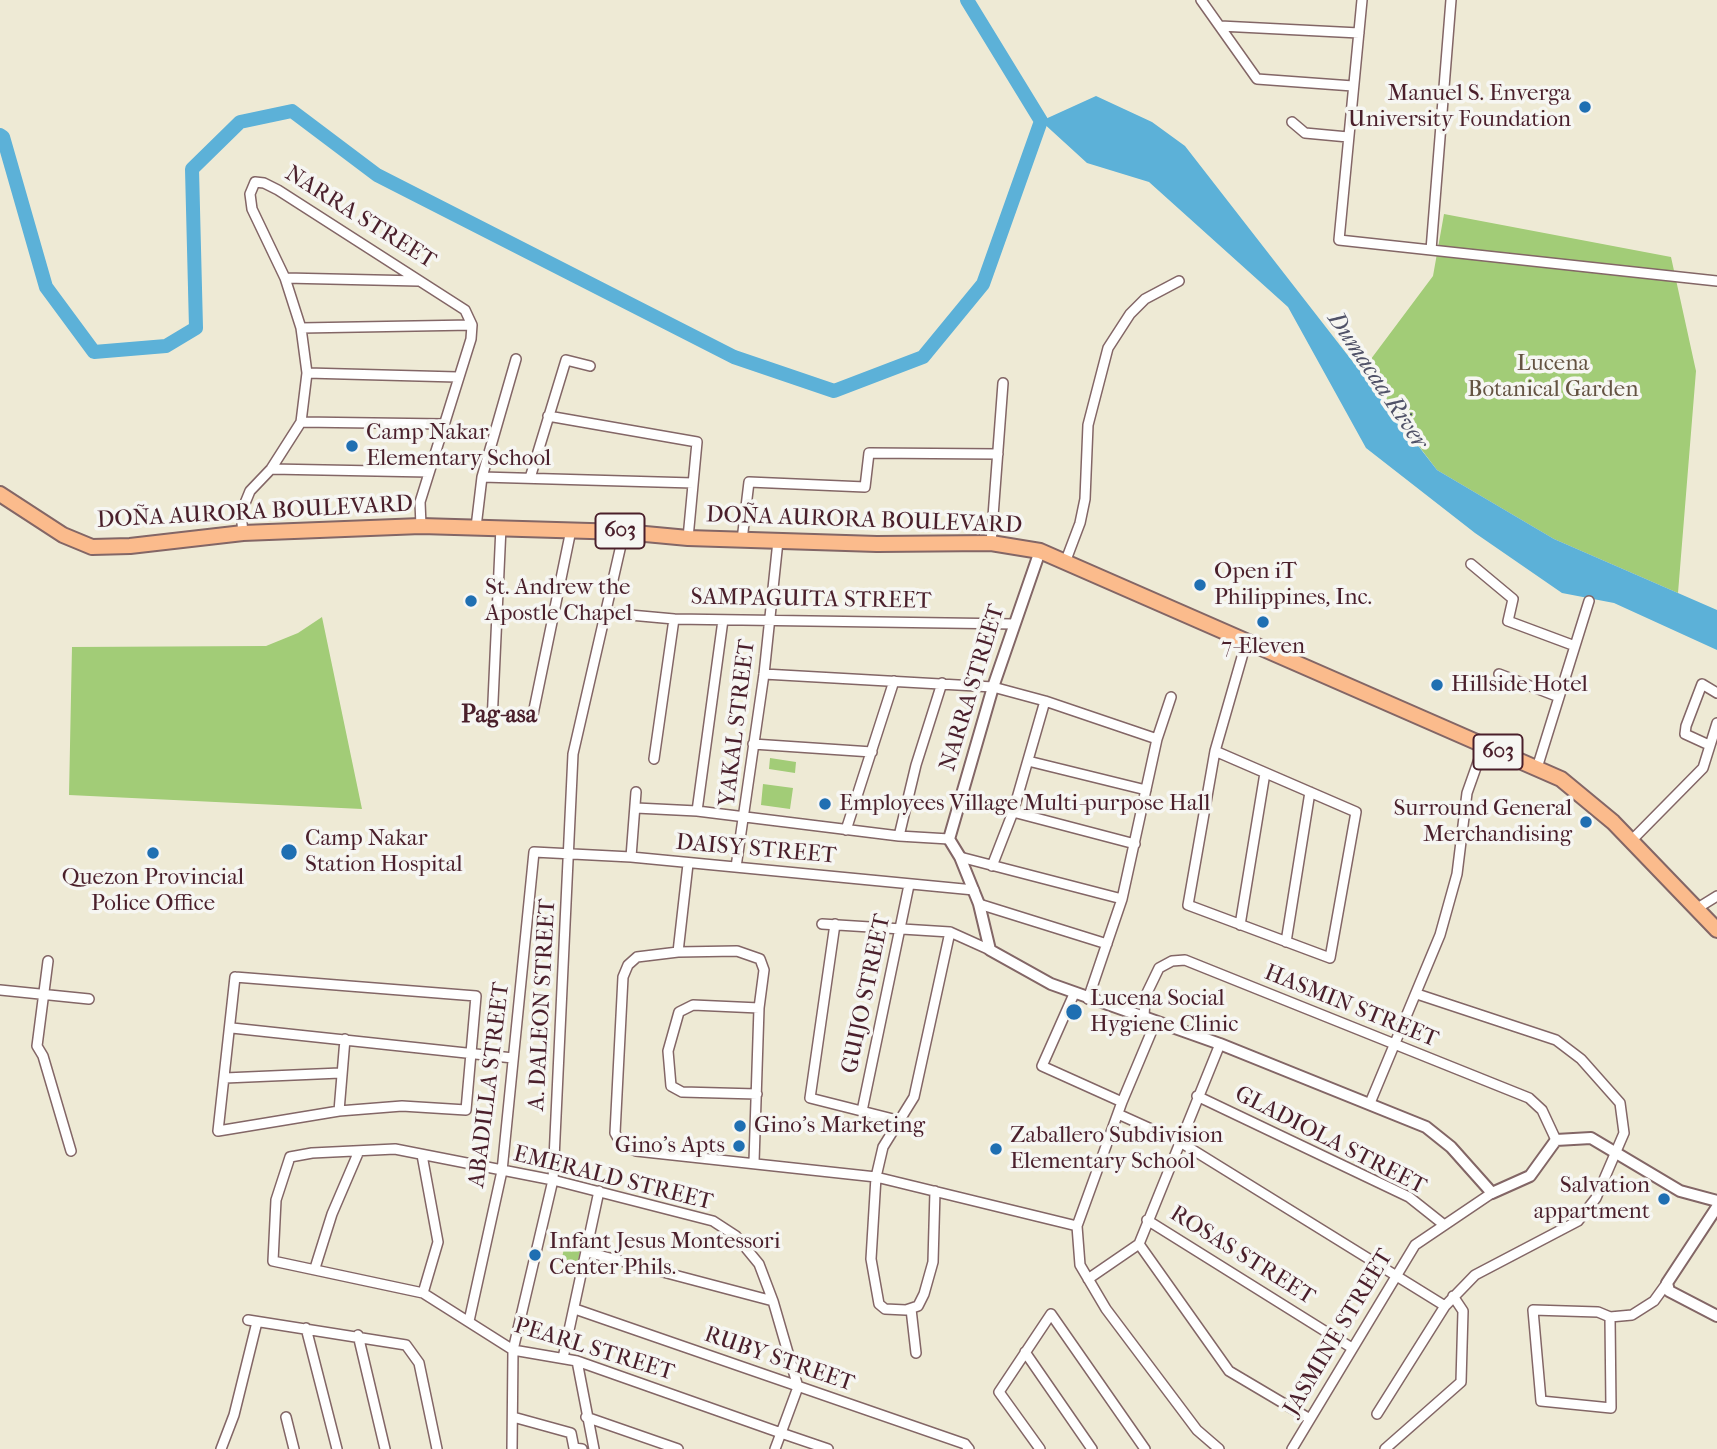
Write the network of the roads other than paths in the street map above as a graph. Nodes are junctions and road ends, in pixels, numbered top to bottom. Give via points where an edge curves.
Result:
1 (1201, 0) edge
2 (1362, 0) edge
3 (1451, 0) edge
4 (1220, 26) junction
5 (1359, 33) junction
6 (1353, 86) junction
7 (1292, 122) dead end
8 (1348, 137) junction
9 (1431, 250) junction
10 (285, 278) junction
11 (421, 281) junction
12 (1179, 281) dead end
13 (1717, 281) edge
14 (472, 325) junction
15 (301, 328) junction
16 (516, 359) dead end
17 (590, 366) dead end
18 (307, 373) junction
19 (457, 377) junction
20 (1003, 383) dead end
21 (548, 416) junction
22 (301, 422) junction
23 (444, 424) junction
24 (998, 454) junction
25 (271, 469) junction
26 (429, 472) junction
27 (482, 477) junction
28 (530, 478) junction
29 (693, 483) junction
30 (0, 494) edge
31 (421, 526) junction
32 (477, 527) junction
33 (501, 527) junction
34 (571, 530) junction
35 (624, 531) junction
36 (243, 533) junction
37 (688, 538) junction
38 (742, 540) junction
39 (778, 541) junction
40 (991, 543) junction
41 (1040, 551) junction
42 (1066, 560) junction
43 (1471, 564) dead end
44 (1589, 601) dead end
45 (608, 612) junction
46 (674, 619) junction
47 (770, 619) junction
48 (723, 620) junction
49 (1014, 624) junction
50 (1246, 643) junction
51 (1575, 646) junction
52 (764, 674) junction
53 (1499, 674) dead end
54 (894, 681) junction
55 (942, 684) junction
56 (993, 687) junction
57 (1717, 693) edge
58 (1559, 696) junction
59 (1171, 697) dead end
60 (1045, 701) junction
61 (532, 719) dead end
62 (492, 723) dead end
63 (1717, 723) edge
64 (1157, 740) junction
65 (753, 744) junction
66 (1484, 745) junction
67 (1709, 746) junction
68 (1216, 751) junction
69 (872, 752) junction
70 (654, 759) dead end
71 (1028, 761) junction
72 (1537, 768) junction
73 (1265, 773) junction
74 (1146, 790) junction
75 (636, 792) dead end
76 (1310, 792) junction
77 (636, 808) junction
78 (697, 811) junction
79 (1013, 812) junction
80 (745, 819) junction
81 (846, 830) junction
82 (898, 836) junction
83 (949, 839) junction
84 (1631, 841) junction
85 (1135, 844) junction
86 (534, 852) joint
87 (571, 852) junction
88 (631, 857) junction
89 (960, 857) junction
90 (688, 864) junction
91 (992, 866) junction
92 (736, 867) junction
93 (909, 885) junction
94 (974, 890) junction
95 (1717, 895) edge
96 (1122, 899) junction
97 (979, 904) junction
98 (1696, 909) junction
99 (821, 924) dead end
100 (835, 924) junction
101 (1240, 925) junction
102 (902, 929) junction
103 (1717, 930) edge
104 (950, 932) junction
105 (1286, 942) junction
106 (1107, 944) junction
107 (990, 950) junction
108 (678, 952) junction
109 (48, 961) dead end
110 (0, 990) edge
111 (1074, 994) junction
112 (43, 995) junction
113 (1417, 995) junction
114 (89, 999) dead end
115 (1088, 999) junction
116 (760, 1008) junction
117 (1144, 1017) junction
118 (1156, 1021) junction
119 (232, 1028) junction
120 (345, 1039) junction
121 (1220, 1044) junction
122 (1395, 1046) junction
123 (471, 1054) junction
124 (513, 1058) junction
125 (340, 1073) junction
126 (225, 1078) junction
127 (757, 1094) junction
128 (1197, 1096) junction
129 (1122, 1102) junction
130 (1370, 1103) junction
131 (339, 1111) junction
132 (862, 1111) junction
133 (1118, 1114) junction
134 (901, 1121) junction
135 (1556, 1140) junction
136 (1180, 1142) junction
137 (71, 1151) dead end
138 (359, 1151) junction
139 (1616, 1153) junction
140 (422, 1155) junction
141 (754, 1162) junction
142 (502, 1171) junction
143 (876, 1177) junction
144 (553, 1180) junction
145 (599, 1191) junction
146 (935, 1191) junction
147 (1492, 1193) junction
148 (1717, 1200) edge
149 (1717, 1207) edge
150 (1147, 1220) junction
151 (1443, 1224) junction
152 (1077, 1226) junction
153 (1139, 1244) junction
154 (587, 1252) junction
155 (273, 1261) joint
156 (315, 1268) junction
157 (1395, 1276) junction
158 (1088, 1279) junction
159 (1667, 1283) junction
160 (424, 1293) junction
161 (1453, 1296) junction
162 (773, 1301) junction
163 (1445, 1306) junction
164 (911, 1308) junction
165 (575, 1309) junction
166 (1717, 1316) edge
167 (1610, 1317) junction
168 (469, 1321) junction
169 (306, 1328) junction
170 (358, 1335) junction
171 (1352, 1348) junction
172 (513, 1350) junction
173 (1025, 1352) junction
174 (916, 1353) dead end
175 (563, 1357) junction
176 (577, 1361) junction
177 (798, 1387) junction
178 (1377, 1414) dead end
179 (286, 1417) dead end
180 (513, 1417) junction
181 (586, 1417) junction
182 (1310, 1419) junction
183 (781, 1433) junction
184 (221, 1449) edge
185 (295, 1449) edge
186 (337, 1449) edge
187 (385, 1449) edge
188 (437, 1449) edge
189 (512, 1449) edge
190 (582, 1449) edge
191 (594, 1449) edge
192 (678, 1449) edge
193 (775, 1449) edge
194 (828, 1449) edge
195 (970, 1449) edge
196 (1040, 1449) edge
197 (1092, 1449) edge
198 (1145, 1449) edge
199 (1219, 1449) edge
200 (1292, 1449) edge
201 (1385, 1449) edge

1 - 4 street
2 - 5 street
3 - 9 street
4 - 5 street
4 - 6 street via 1257,79
5 - 6 street
6 - 8 street
7 - 8 street via 1306,133
8 - 9 street via 1339,240
9 - 13 street
10 - 11 street
10 - 11 street, NARRA STREET via 252,209 250,194 255,183 278,190
10 - 15 street, NARRA STREET
11 - 14 street, NARRA STREET via 465,310
12 - 42 street via 1144,299 1108,348 1088,425 1085,499
14 - 15 street
14 - 19 street
15 - 18 street, NARRA STREET
16 - 27 street
17 - 21 street via 566,360
18 - 19 street
18 - 22 street, NARRA STREET
19 - 23 street
20 - 24 street
21 - 28 street
21 - 29 street via 697,442
22 - 23 street
22 - 25 street, NARRA STREET
23 - 26 street
24 - 38 street via 869,453 865,487 749,482
24 - 40 street
25 - 26 street
25 - 36 street, NARRA STREET via 250,491 241,513
26 - 31 street via 420,502
27 - 28 street
27 - 32 street
28 - 29 street
29 - 37 street
30 - 36 main road, DOÑA AURORA BOULEVARD / 603 via 63,535 92,547
31 - 32 main road, DOÑA AURORA BOULEVARD / 603
31 - 36 main road, DOÑA AURORA BOULEVARD / 603
32 - 33 main road, DOÑA AURORA BOULEVARD / 603
33 - 34 main road, DOÑA AURORA BOULEVARD / 603
33 - 62 street
34 - 35 main road, DOÑA AURORA BOULEVARD / 603
34 - 61 street
35 - 37 main road, DOÑA AURORA BOULEVARD / 603
35 - 45 street, A. DALEON STREET
37 - 38 main road, DOÑA AURORA BOULEVARD / 603
38 - 39 main road, DOÑA AURORA BOULEVARD / 603
39 - 40 main road, DOÑA AURORA BOULEVARD / 603
39 - 47 street, YAKAL STREET
40 - 41 main road, DOÑA AURORA BOULEVARD / 603
41 - 42 main road, DOÑA AURORA BOULEVARD / 603
41 - 49 street, NARRA STREET
42 - 50 main road, DOÑA AURORA BOULEVARD / 603
43 - 51 street via 1513,599 1508,621
44 - 51 street
45 - 46 street, SAMPAGUITA STREET
45 - 87 street, A. DALEON STREET via 573,754
46 - 48 street, SAMPAGUITA STREET
46 - 70 street
47 - 48 street, SAMPAGUITA STREET
47 - 49 street, SAMPAGUITA STREET
47 - 52 street, YAKAL STREET
48 - 78 street
49 - 56 street, NARRA STREET
50 - 66 main road, DOÑA AURORA BOULEVARD / 603
50 - 68 street
51 - 58 street
52 - 54 street
52 - 65 street, YAKAL STREET
53 - 58 street
54 - 55 street
54 - 69 street
55 - 56 street
55 - 82 street
56 - 60 street
56 - 83 street, NARRA STREET
57 - 67 street via 1702,684 1686,726 1685,734
58 - 72 street
59 - 64 street
60 - 64 street
60 - 71 street
63 - 67 street
64 - 74 street
65 - 69 street
65 - 80 street, YAKAL STREET
66 - 72 main road, DOÑA AURORA BOULEVARD / 603
66 - 113 street via 1467,793 1457,874
67 - 84 street via 1703,768
68 - 73 street
68 - 101 street via 1188,905
69 - 81 street
71 - 74 street
71 - 79 street
72 - 84 main road, DOÑA AURORA BOULEVARD / 603 via 1584,795
73 - 76 street
73 - 101 street
74 - 85 street
75 - 77 street
76 - 105 street
76 - 105 street via 1356,812 1330,958
77 - 78 street
77 - 88 street
78 - 80 street
79 - 85 street
79 - 91 street
80 - 81 street
80 - 92 street, YAKAL STREET
81 - 82 street
82 - 83 street
83 - 89 street
84 - 98 main road, DOÑA AURORA BOULEVARD / 603
85 - 96 street
86 - 87 street, DAISY STREET
86 - 124 street, ABADILLA STREET
87 - 88 street, DAISY STREET
87 - 144 street, A. DALEON STREET
88 - 90 street, DAISY STREET
89 - 91 street
89 - 94 street
90 - 92 street, DAISY STREET
90 - 108 street
91 - 96 street
92 - 93 street, DAISY STREET
93 - 94 street, DAISY STREET
93 - 102 street, GUIJO STREET
94 - 97 street
95 - 98 street
96 - 106 street
97 - 106 street
97 - 107 street
98 - 103 main road, DOÑA AURORA BOULEVARD / 603
99 - 100 street
100 - 102 street
100 - 132 street via 810,1098
101 - 105 street
102 - 104 street
102 - 132 street, GUIJO STREET
104 - 107 street
104 - 134 street via 914,1097
106 - 115 street
107 - 111 street
108 - 116 street via 754,954 764,970
108 - 141 street via 637,957 623,977 615,1133 622,1145 636,1151
109 - 112 street
110 - 112 street
111 - 115 street
111 - 129 street via 1042,1066
112 - 114 street
112 - 137 street via 37,1046 44,1056
113 - 122 street
113 - 139 street via 1556,1040 1581,1059 1620,1103 1623,1133
115 - 117 street
116 - 127 street
116 - 127 street via 693,1005 679,1012 668,1051 671,1086 682,1092
117 - 118 street
117 - 122 street, HASMIN STREET via 1145,997 1159,968 1185,960
118 - 121 street
118 - 129 street
119 - 120 street
119 - 123 street via 235,977 476,996
119 - 126 street
120 - 123 street
120 - 125 street
121 - 128 street
121 - 130 street
122 - 130 street
122 - 135 street, HASMIN STREET via 1529,1098 1542,1110
123 - 124 street
123 - 131 street via 466,1110 402,1105
124 - 142 street, ABADILLA STREET
125 - 126 street
125 - 131 street
126 - 131 street via 218,1131
127 - 141 street
128 - 136 street
128 - 151 street, GLADIOLA STREET via 1409,1197
129 - 133 street
130 - 147 street via 1440,1137
132 - 134 street
133 - 136 street
133 - 152 street
134 - 143 street via 883,1147
135 - 139 street via 1591,1138
135 - 147 street via 1530,1176
136 - 150 street
136 - 157 street
138 - 140 street, EMERALD STREET via 395,1149
138 - 155 street, EMERALD STREET via 290,1157 276,1200
138 - 156 street
139 - 148 street via 1680,1191
139 - 161 street via 1595,1198 1578,1221 1475,1275
140 - 142 street, EMERALD STREET
140 - 160 street via 438,1242
141 - 143 street
142 - 144 street, EMERALD STREET
142 - 168 street, ABADILLA STREET
143 - 146 street
143 - 164 street via 870,1259 879,1304 885,1309
144 - 145 street, EMERALD STREET
144 - 172 street, A. DALEON STREET
145 - 154 street
145 - 162 street, EMERALD STREET via 713,1221 736,1236 759,1264
146 - 152 street
146 - 164 street via 933,1262 918,1306
147 - 151 street, JASMINE STREET
149 - 159 street
150 - 153 street
150 - 171 street, ROSAS STREET
151 - 157 street, JASMINE STREET via 1415,1245
152 - 158 street via 1080,1265
153 - 158 street
153 - 182 street via 1229,1371
154 - 162 street
154 - 165 street
155 - 156 street, PEARL STREET
156 - 160 street, PEARL STREET
157 - 163 street
157 - 171 street, JASMINE STREET
158 - 199 street via 1196,1430
159 - 166 street via 1669,1291
159 - 167 street via 1654,1301 1632,1315
160 - 168 street, PEARL STREET
161 - 163 street
161 - 201 street via 1463,1311 1461,1382
162 - 177 street, EMERALD STREET
163 - 178 street
164 - 174 street
165 - 175 street
165 - 177 street, RUBY STREET
167 - 167 street via 1598,1312 1533,1310 1541,1401 1611,1408
168 - 172 street, PEARL STREET
169 - 170 street
169 - 184 street via 252,1321 234,1415
169 - 186 street
170 - 187 street
170 - 188 street via 395,1341 416,1355
171 - 182 street, JASMINE STREET
172 - 175 street, PEARL STREET
172 - 180 street, A. DALEON STREET
173 - 196 street via 999,1392
173 - 197 street
173 - 198 street via 1051,1314
175 - 176 street, PEARL STREET
176 - 181 street
176 - 183 street, PEARL STREET
177 - 183 street
177 - 195 street, RUBY STREET
179 - 185 street
180 - 189 street, A. DALEON STREET
180 - 190 street via 571,1433 574,1448
181 - 191 street
181 - 192 street
182 - 200 street, JASMINE STREET
183 - 193 street
183 - 194 street, PEARL STREET

